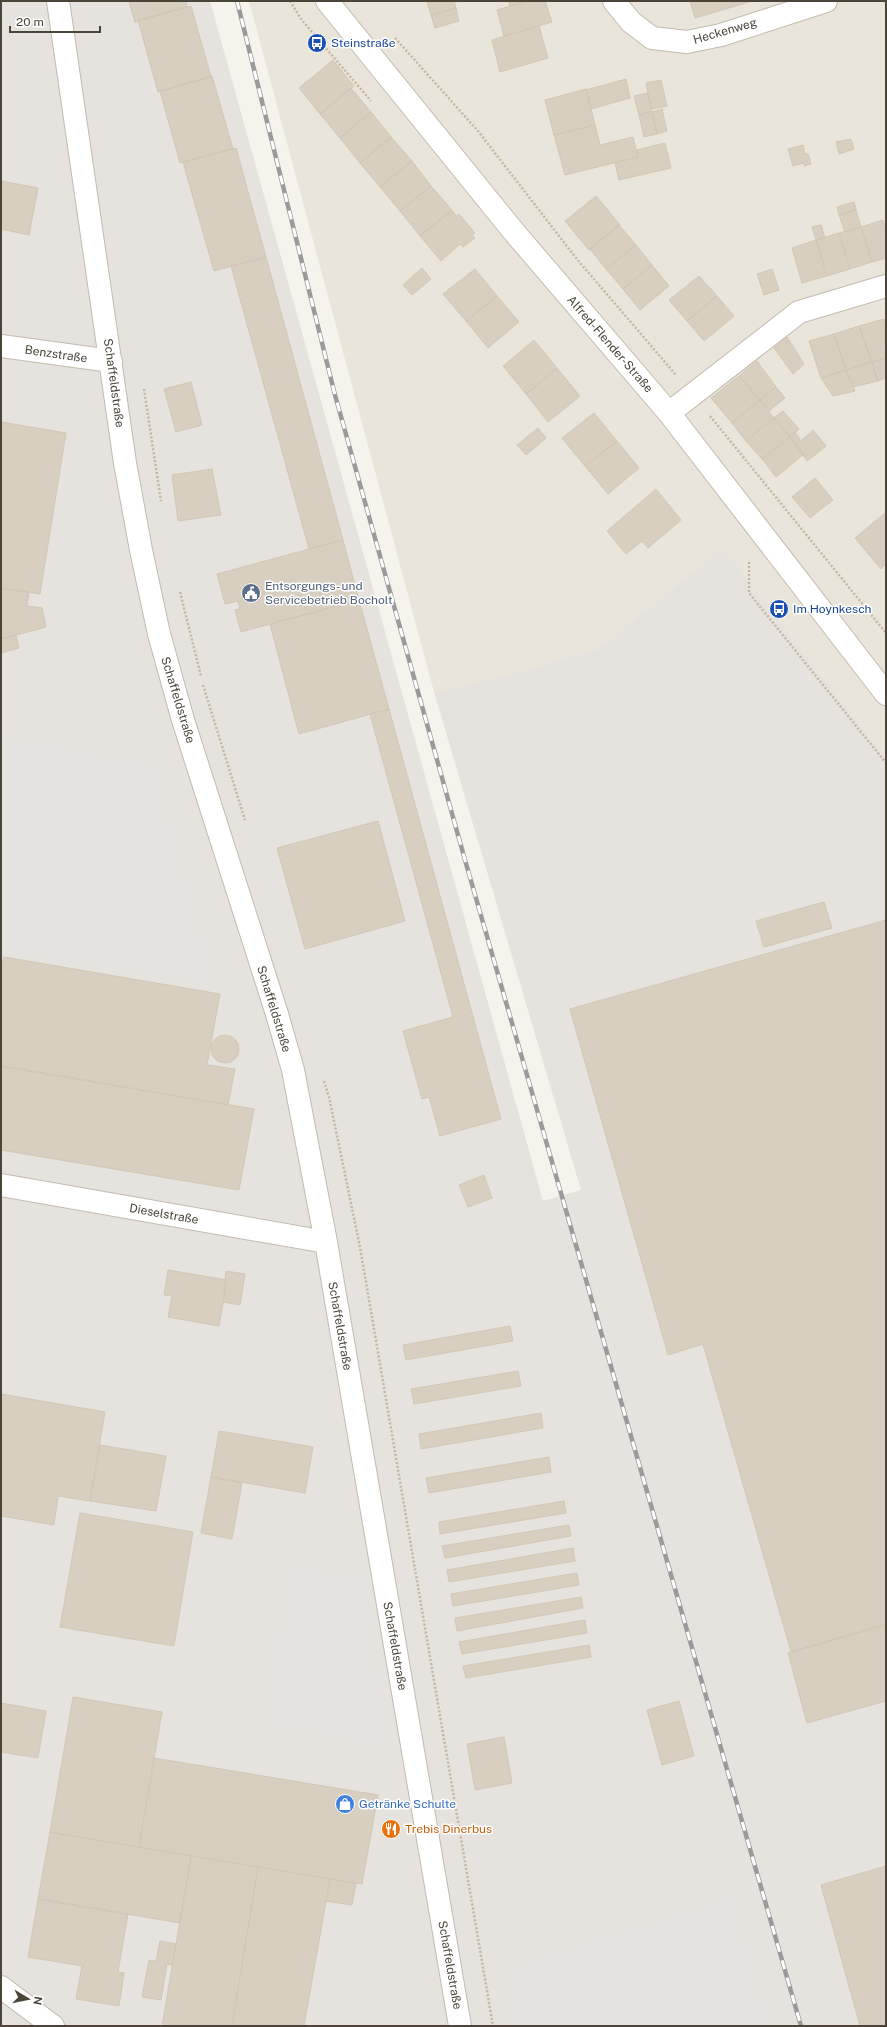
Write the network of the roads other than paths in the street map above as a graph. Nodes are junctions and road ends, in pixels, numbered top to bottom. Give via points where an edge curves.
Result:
1 (58, 1) edge
2 (327, 1) edge
3 (614, 1) edge
4 (826, 1) edge
5 (886, 286) edge
6 (1, 346) edge
7 (111, 361) junction
8 (669, 412) junction
9 (886, 694) edge
10 (1, 1186) edge
11 (326, 1242) junction
12 (1, 1987) edge
13 (53, 2026) edge
14 (460, 2026) edge

1 - 7 street, Schaffeldstraße
2 - 8 street, Alfred-Flender-Straße via 514,232
3 - 4 street, Heckenweg via 631,22 652,38 687,42 721,35
5 - 8 street via 799,312
6 - 7 street, Benzstraße
7 - 11 street, Schaffeldstraße via 125,463 159,634 183,720 293,1070
8 - 9 street, Alfred-Flender-Straße
10 - 11 street, Dieselstraße
11 - 14 street, Schaffeldstraße
12 - 13 street

